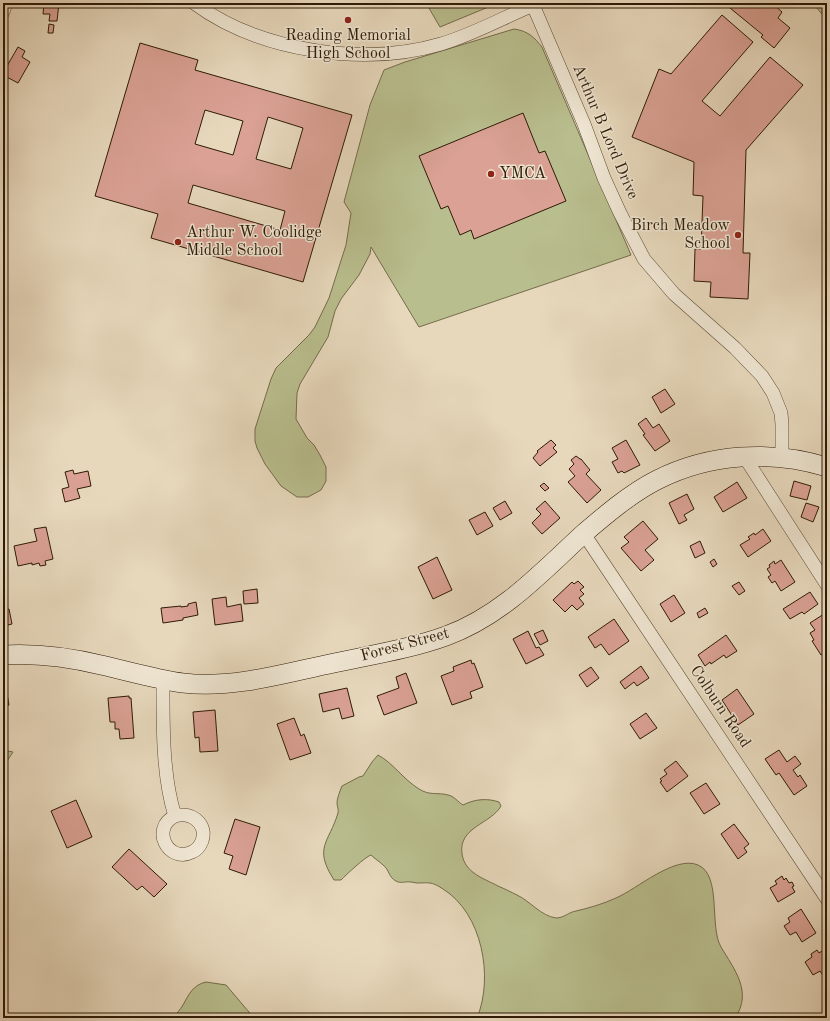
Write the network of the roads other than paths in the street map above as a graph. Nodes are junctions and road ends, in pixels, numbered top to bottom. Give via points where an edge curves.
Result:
1 (6, 3) edge
2 (194, 3) edge
3 (536, 4) edge
4 (3, 12) edge
5 (744, 456) junction
6 (782, 457) junction
7 (827, 467) edge
8 (584, 534) junction
9 (827, 585) edge
10 (3, 655) edge
11 (163, 680) junction
12 (175, 816) dead end
13 (827, 899) edge

1 - 4 street
2 - 3 street via 230,25 271,40 324,52 357,54 397,53 441,44
3 - 6 street, Arthur B Lord Drive via 604,178 644,259 674,294 735,348 762,376 773,393 781,413
5 - 6 street, Forest Street
5 - 8 street, Forest Street via 698,464 656,480
5 - 9 street
6 - 7 street, Forest Street
8 - 11 street, Forest Street via 512,599 466,628 432,641 254,680 212,684
8 - 13 street, Colburn Road
10 - 11 street, Forest Street via 64,657
11 - 12 street via 168,788

